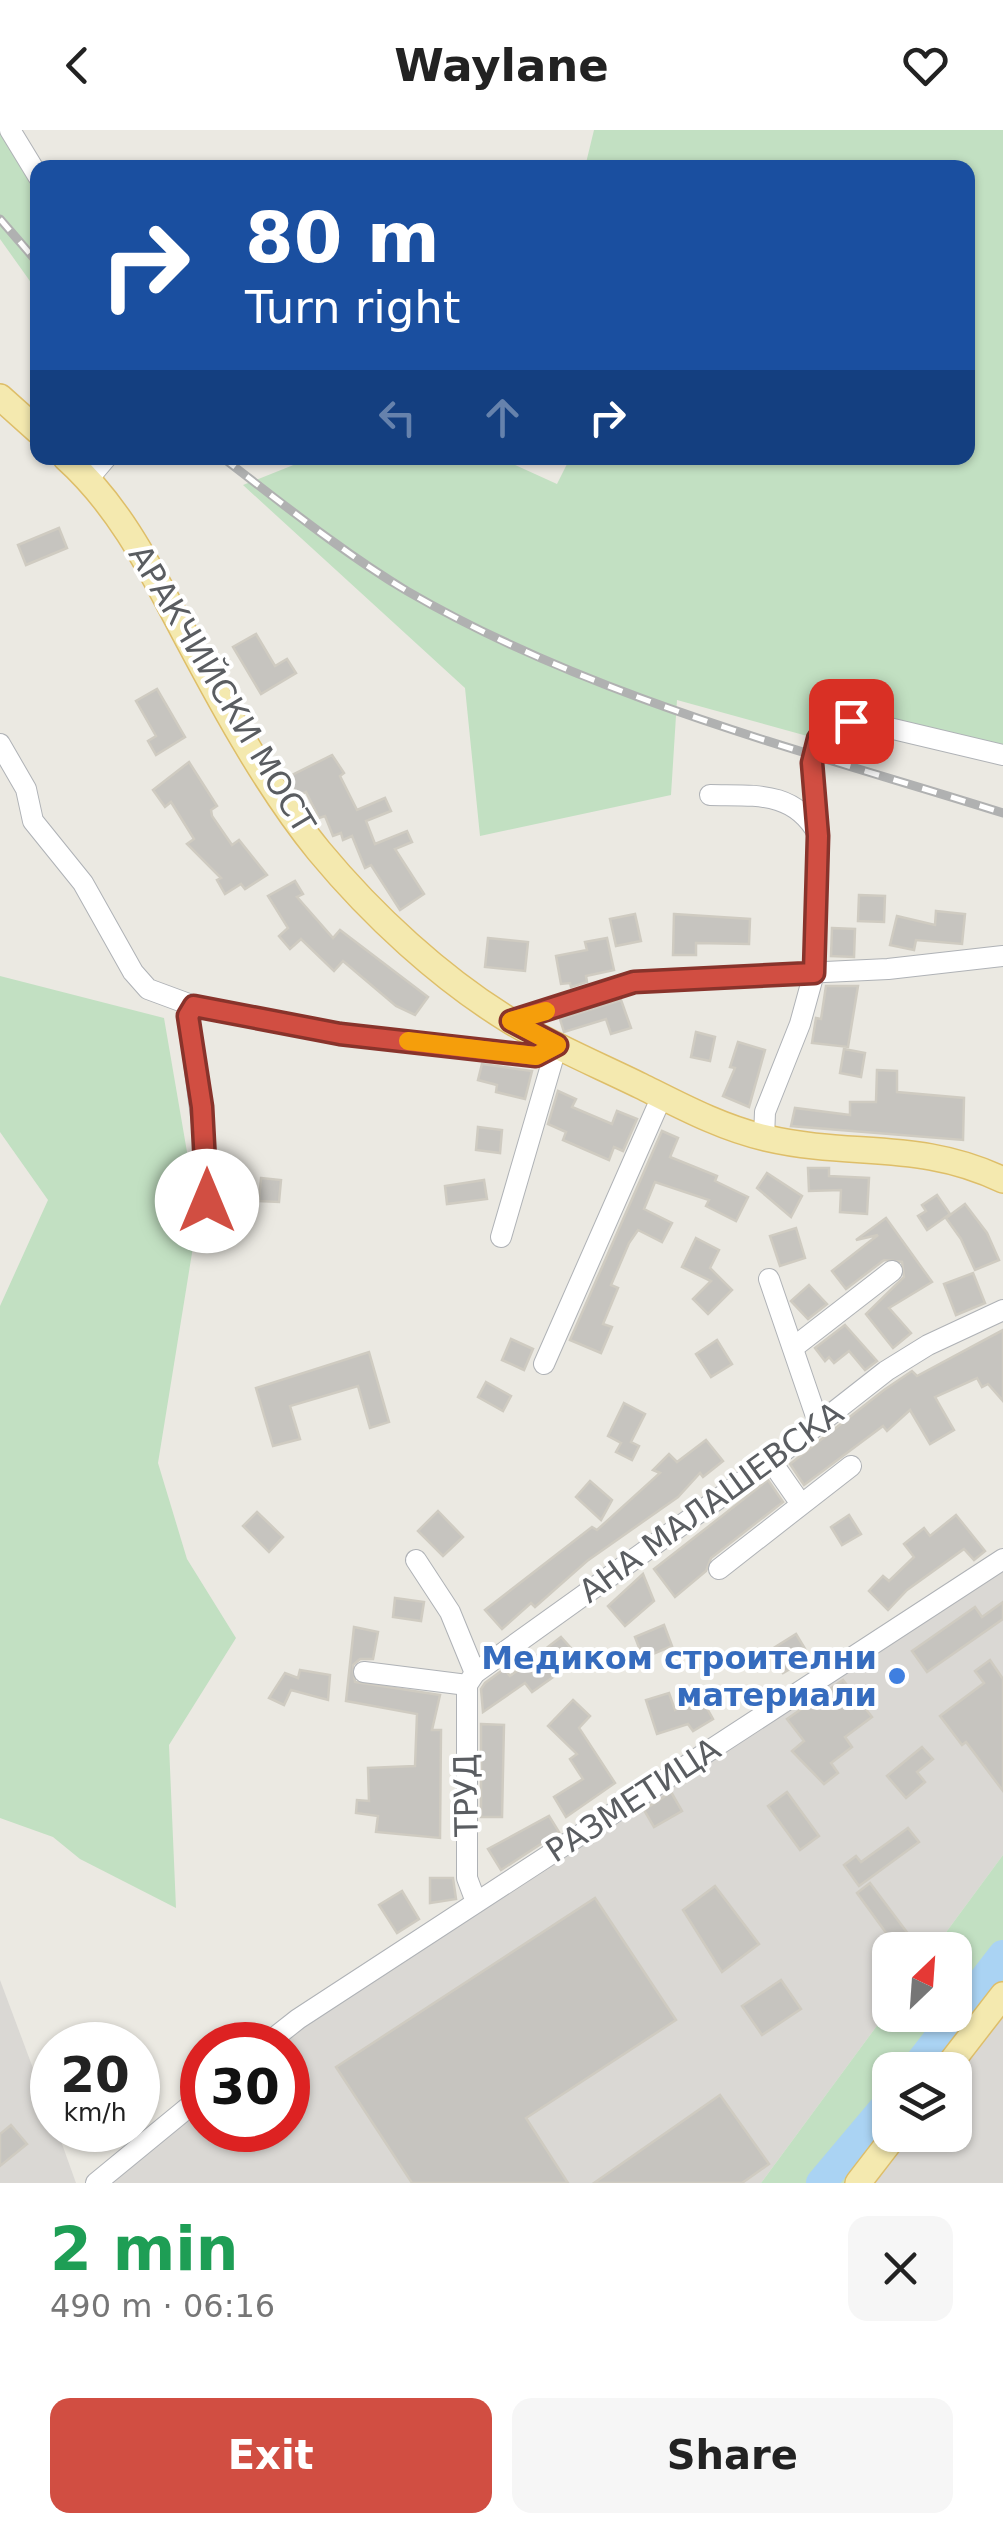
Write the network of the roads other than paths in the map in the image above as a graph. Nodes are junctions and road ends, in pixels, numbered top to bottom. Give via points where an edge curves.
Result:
1 (10, 130) edge
2 (30, 163) edge
3 (0, 397) edge
4 (30, 424) edge
5 (74, 465) edge
6 (100, 465) edge
7 (90, 478) junction
8 (0, 744) edge
9 (1003, 755) edge
10 (812, 763) junction
11 (710, 794) dead end
12 (773, 797) junction
13 (818, 836) junction
14 (1003, 956) edge
15 (814, 973) junction
16 (194, 1006) junction
17 (511, 1021) junction
18 (557, 1045) junction
19 (662, 1096) junction
20 (764, 1138) junction
21 (1003, 1180) edge
22 (204, 1225) dead end
23 (501, 1237) dead end
24 (892, 1271) dead end
25 (769, 1278) dead end
26 (1003, 1310) edge
27 (794, 1348) junction
28 (544, 1364) dead end
29 (819, 1425) junction
30 (771, 1461) junction
31 (850, 1466) dead end
32 (801, 1504) junction
33 (1003, 1559) edge
34 (416, 1560) dead end
35 (719, 1569) dead end
36 (364, 1672) dead end
37 (471, 1679) junction
38 (476, 1902) junction
39 (1003, 1995) edge
40 (293, 2022) edge
41 (959, 2052) edge
42 (180, 2114) edge
43 (882, 2152) edge
44 (96, 2183) edge
45 (858, 2183) edge

1 - 2 street
3 - 4 main road
5 - 7 main road, АРАКЧИЙСКИ МОСТ
6 - 7 street
7 - 17 main road, АРАКЧИЙСКИ МОСТ via 144,555 302,830 388,922
8 - 16 street via 26,789 33,821 83,883 133,972 148,989
9 - 10 street via 851,721 826,729
10 - 12 street via 802,780
10 - 13 street
11 - 12 street
12 - 13 street via 808,816
13 - 15 street
14 - 15 street
15 - 17 street via 634,982
15 - 20 street via 772,1090
16 - 18 street via 340,1034 490,1052 536,1056
16 - 22 street via 189,1030 209,1178
17 - 18 main road, АРАКЧИЙСКИ МОСТ
18 - 19 main road, АРАКЧИЙСКИ МОСТ
18 - 23 street
19 - 20 main road, АРАКЧИЙСКИ МОСТ
19 - 28 street
20 - 21 main road, АРАКЧИЙСКИ МОСТ via 924,1153 966,1162
24 - 27 street
25 - 27 street
26 - 29 street, АНА МАЛАШЕВСКА via 928,1345
27 - 29 street
29 - 30 street, АНА МАЛАШЕВСКА
30 - 32 street
30 - 37 street, АНА МАЛАШЕВСКА
31 - 32 street
32 - 35 street
33 - 38 street, РАЗМЕТИЦА
34 - 37 street, ТРУД via 450,1612
36 - 37 street
37 - 38 street, ТРУД via 467,1878
38 - 40 street, РАЗМЕТИЦА
39 - 41 main road
42 - 44 street
43 - 45 main road

